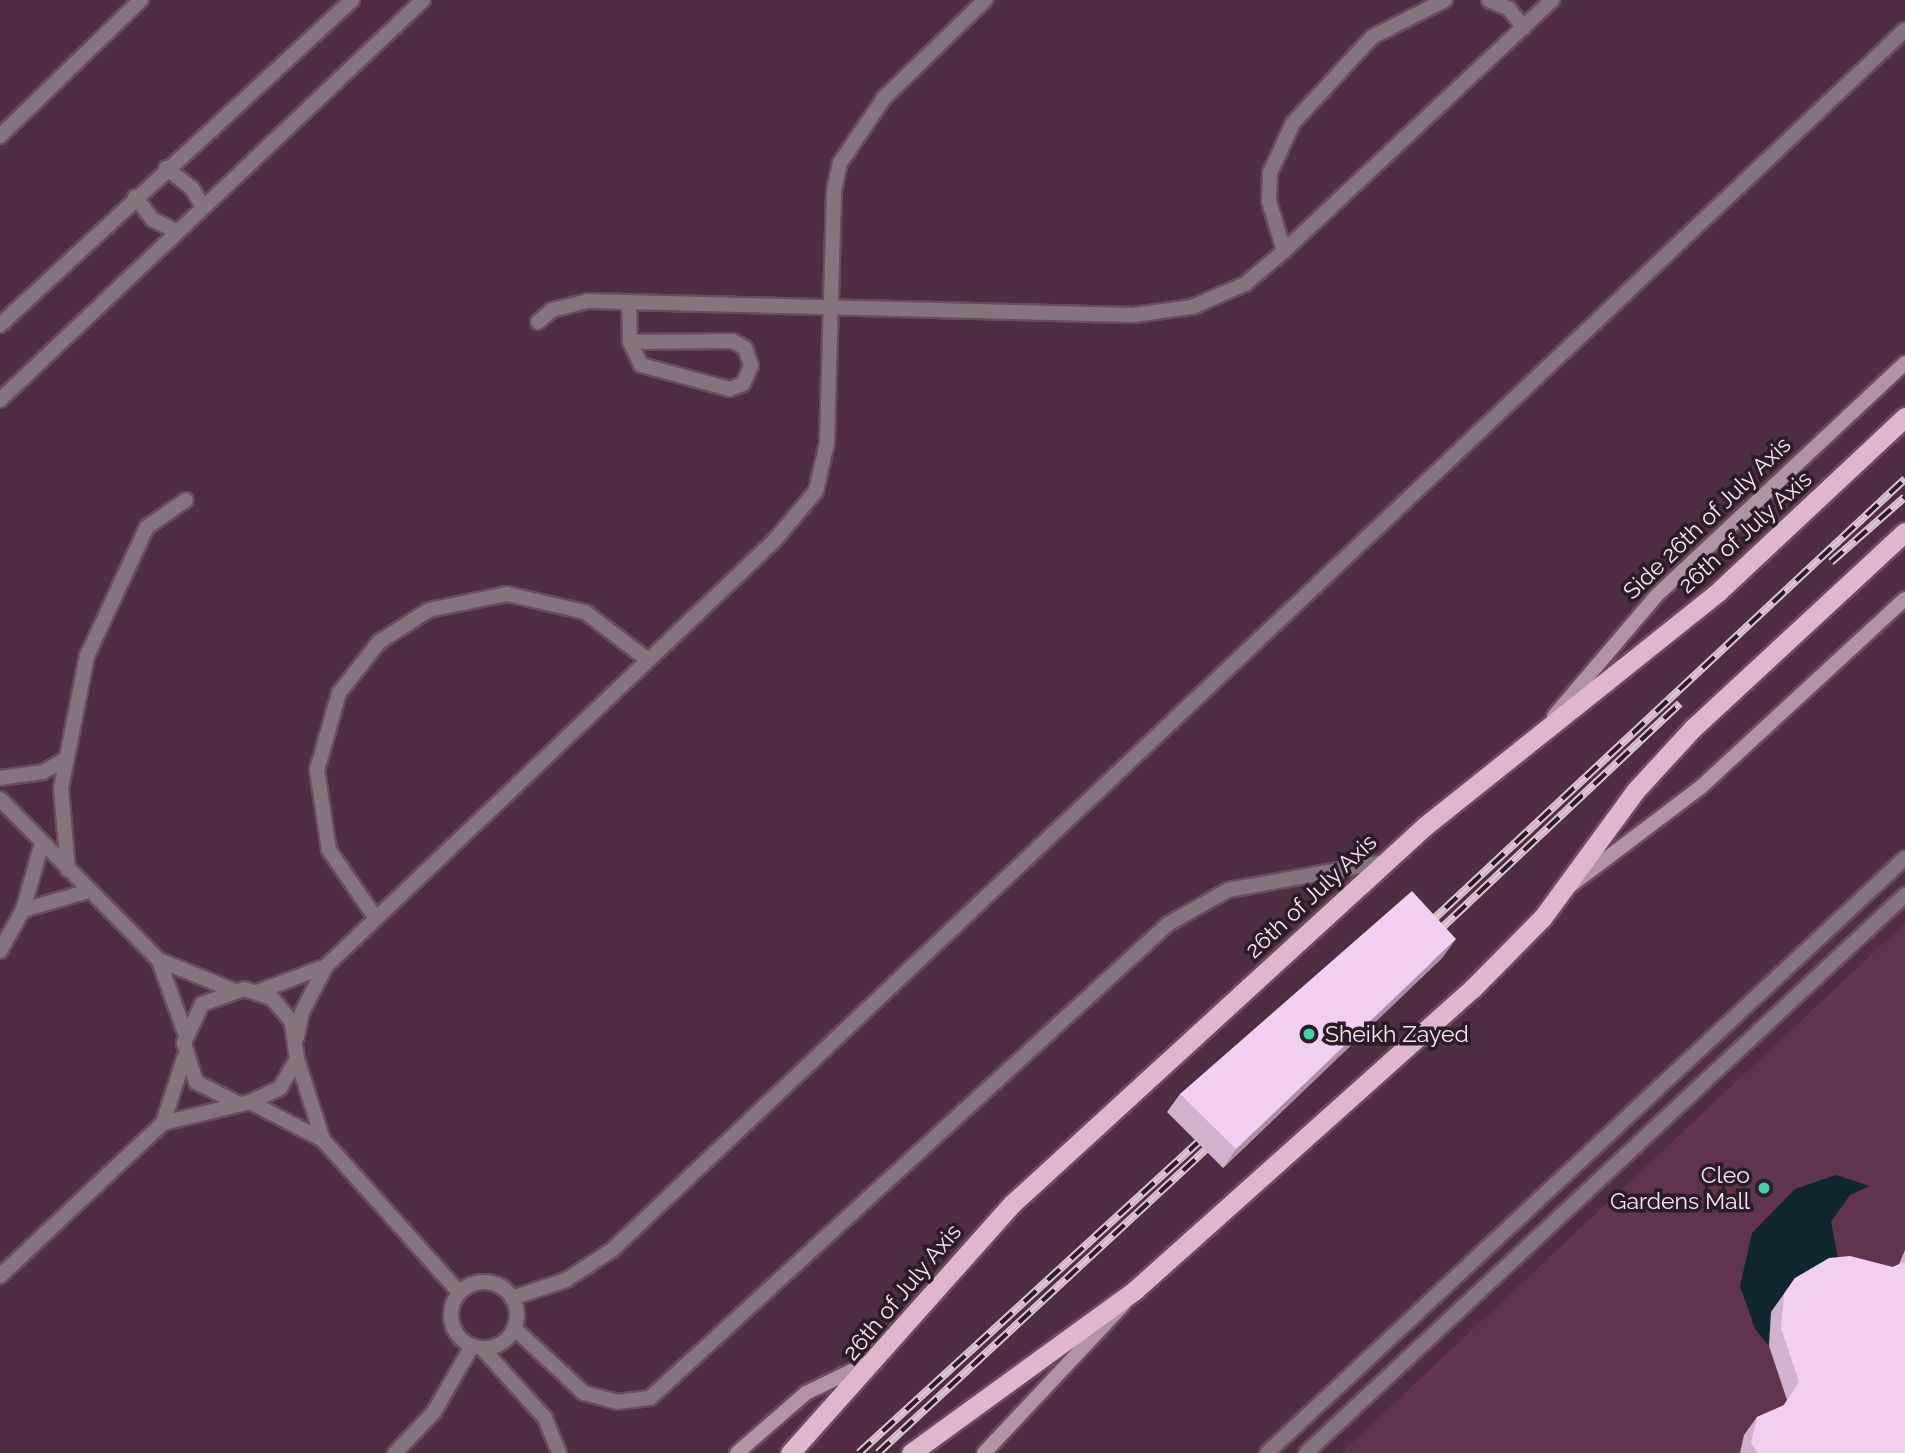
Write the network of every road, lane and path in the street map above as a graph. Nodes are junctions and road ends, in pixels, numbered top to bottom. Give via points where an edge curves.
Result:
1 (141, 0) edge
2 (352, 0) edge
3 (423, 0) edge
4 (985, 0) edge
5 (1445, 0) edge
6 (1489, 0) edge
7 (1552, 0) edge
8 (1524, 28) junction
9 (1905, 30) edge
10 (0, 136) edge
11 (166, 168) junction
12 (135, 197) junction
13 (203, 207) junction
14 (177, 232) junction
15 (1284, 251) junction
16 (629, 302) junction
17 (832, 306) junction
18 (538, 322) dead end
19 (0, 325) edge
20 (630, 342) junction
21 (1905, 363) edge
22 (0, 400) edge
23 (1905, 417) edge
24 (186, 500) dead end
25 (1905, 532) edge
26 (1905, 599) edge
27 (648, 660) junction
28 (1552, 718) junction
29 (64, 760) junction
30 (0, 778) edge
31 (0, 799) edge
32 (42, 843) junction
33 (1905, 858) edge
34 (1383, 862) junction
35 (68, 870) junction
36 (89, 891) junction
37 (1563, 891) junction
38 (1905, 895) edge
39 (23, 910) junction
40 (374, 917) junction
41 (0, 951) edge
42 (159, 960) junction
43 (326, 966) junction
44 (232, 990) junction
45 (257, 992) junction
46 (185, 1033) junction
47 (297, 1037) junction
48 (184, 1053) junction
49 (297, 1059) junction
50 (243, 1103) junction
51 (163, 1123) junction
52 (323, 1140) junction
53 (1545, 1193) junction
54 (1561, 1210) junction
55 (0, 1276) edge
56 (1135, 1290) junction
57 (460, 1292) junction
58 (512, 1298) junction
59 (514, 1328) junction
60 (477, 1347) junction
61 (874, 1361) junction
62 (395, 1453) edge
63 (559, 1453) edge
64 (737, 1453) edge
65 (789, 1453) edge
66 (911, 1453) edge
67 (984, 1453) edge
68 (1268, 1453) edge
69 (1307, 1453) edge

1 - 10 street
2 - 11 street
3 - 13 street
4 - 17 street via 884,98 840,163
5 - 15 street via 1372,37 1293,123 1270,173 1269,201
6 - 8 street via 1508,9
7 - 8 street
8 - 15 street
9 - 58 street via 612,1250 566,1280
11 - 12 street
11 - 13 street via 192,188
12 - 14 street via 152,219
12 - 19 street
13 - 14 street
14 - 22 street
15 - 17 street via 1228,293 1163,313
16 - 17 street
16 - 18 street via 569,303
16 - 20 street
17 - 27 street via 827,443 816,491 774,541
20 - 20 street via 641,365 653,371 730,389 749,376 750,356 733,341
21 - 28 main road, Side 26th of July Axis via 1656,596
23 - 28 highway, 26th of July Axis via 1718,591
24 - 29 street via 146,527 128,558 87,656
25 - 37 highway via 1692,729 1619,811
26 - 37 main road via 1701,787
27 - 40 street
27 - 40 street via 584,612 507,594 429,610 379,642 339,693 317,770 329,850
28 - 34 highway, 26th of July Axis
29 - 30 street via 43,772
29 - 35 street via 61,815
31 - 32 street
32 - 35 street
32 - 39 street
33 - 53 street
34 - 59 street via 1228,890 1168,924 650,1398 617,1402 584,1393
34 - 61 highway, 26th of July Axis via 1013,1203
35 - 36 street
36 - 39 street
36 - 42 street
37 - 56 highway via 1472,989
38 - 54 street
39 - 41 street
40 - 43 street
42 - 44 street
42 - 46 street
43 - 45 street via 287,986
43 - 47 street via 302,1012
44 - 45 street
44 - 46 street via 202,1004
45 - 47 street via 284,1009
46 - 48 street
47 - 49 street
48 - 50 street via 196,1082
48 - 51 street
49 - 50 street via 280,1088
49 - 52 street
50 - 51 street
50 - 52 street
51 - 55 street
52 - 57 street
53 - 54 street
53 - 68 street
54 - 69 street
56 - 66 highway
56 - 67 main road
57 - 58 street via 487,1282
57 - 60 street via 451,1308 453,1326
58 - 59 street
59 - 60 street via 501,1343
60 - 62 street via 434,1412
60 - 63 street via 545,1418
61 - 64 main road via 806,1393
61 - 65 highway, 26th of July Axis

